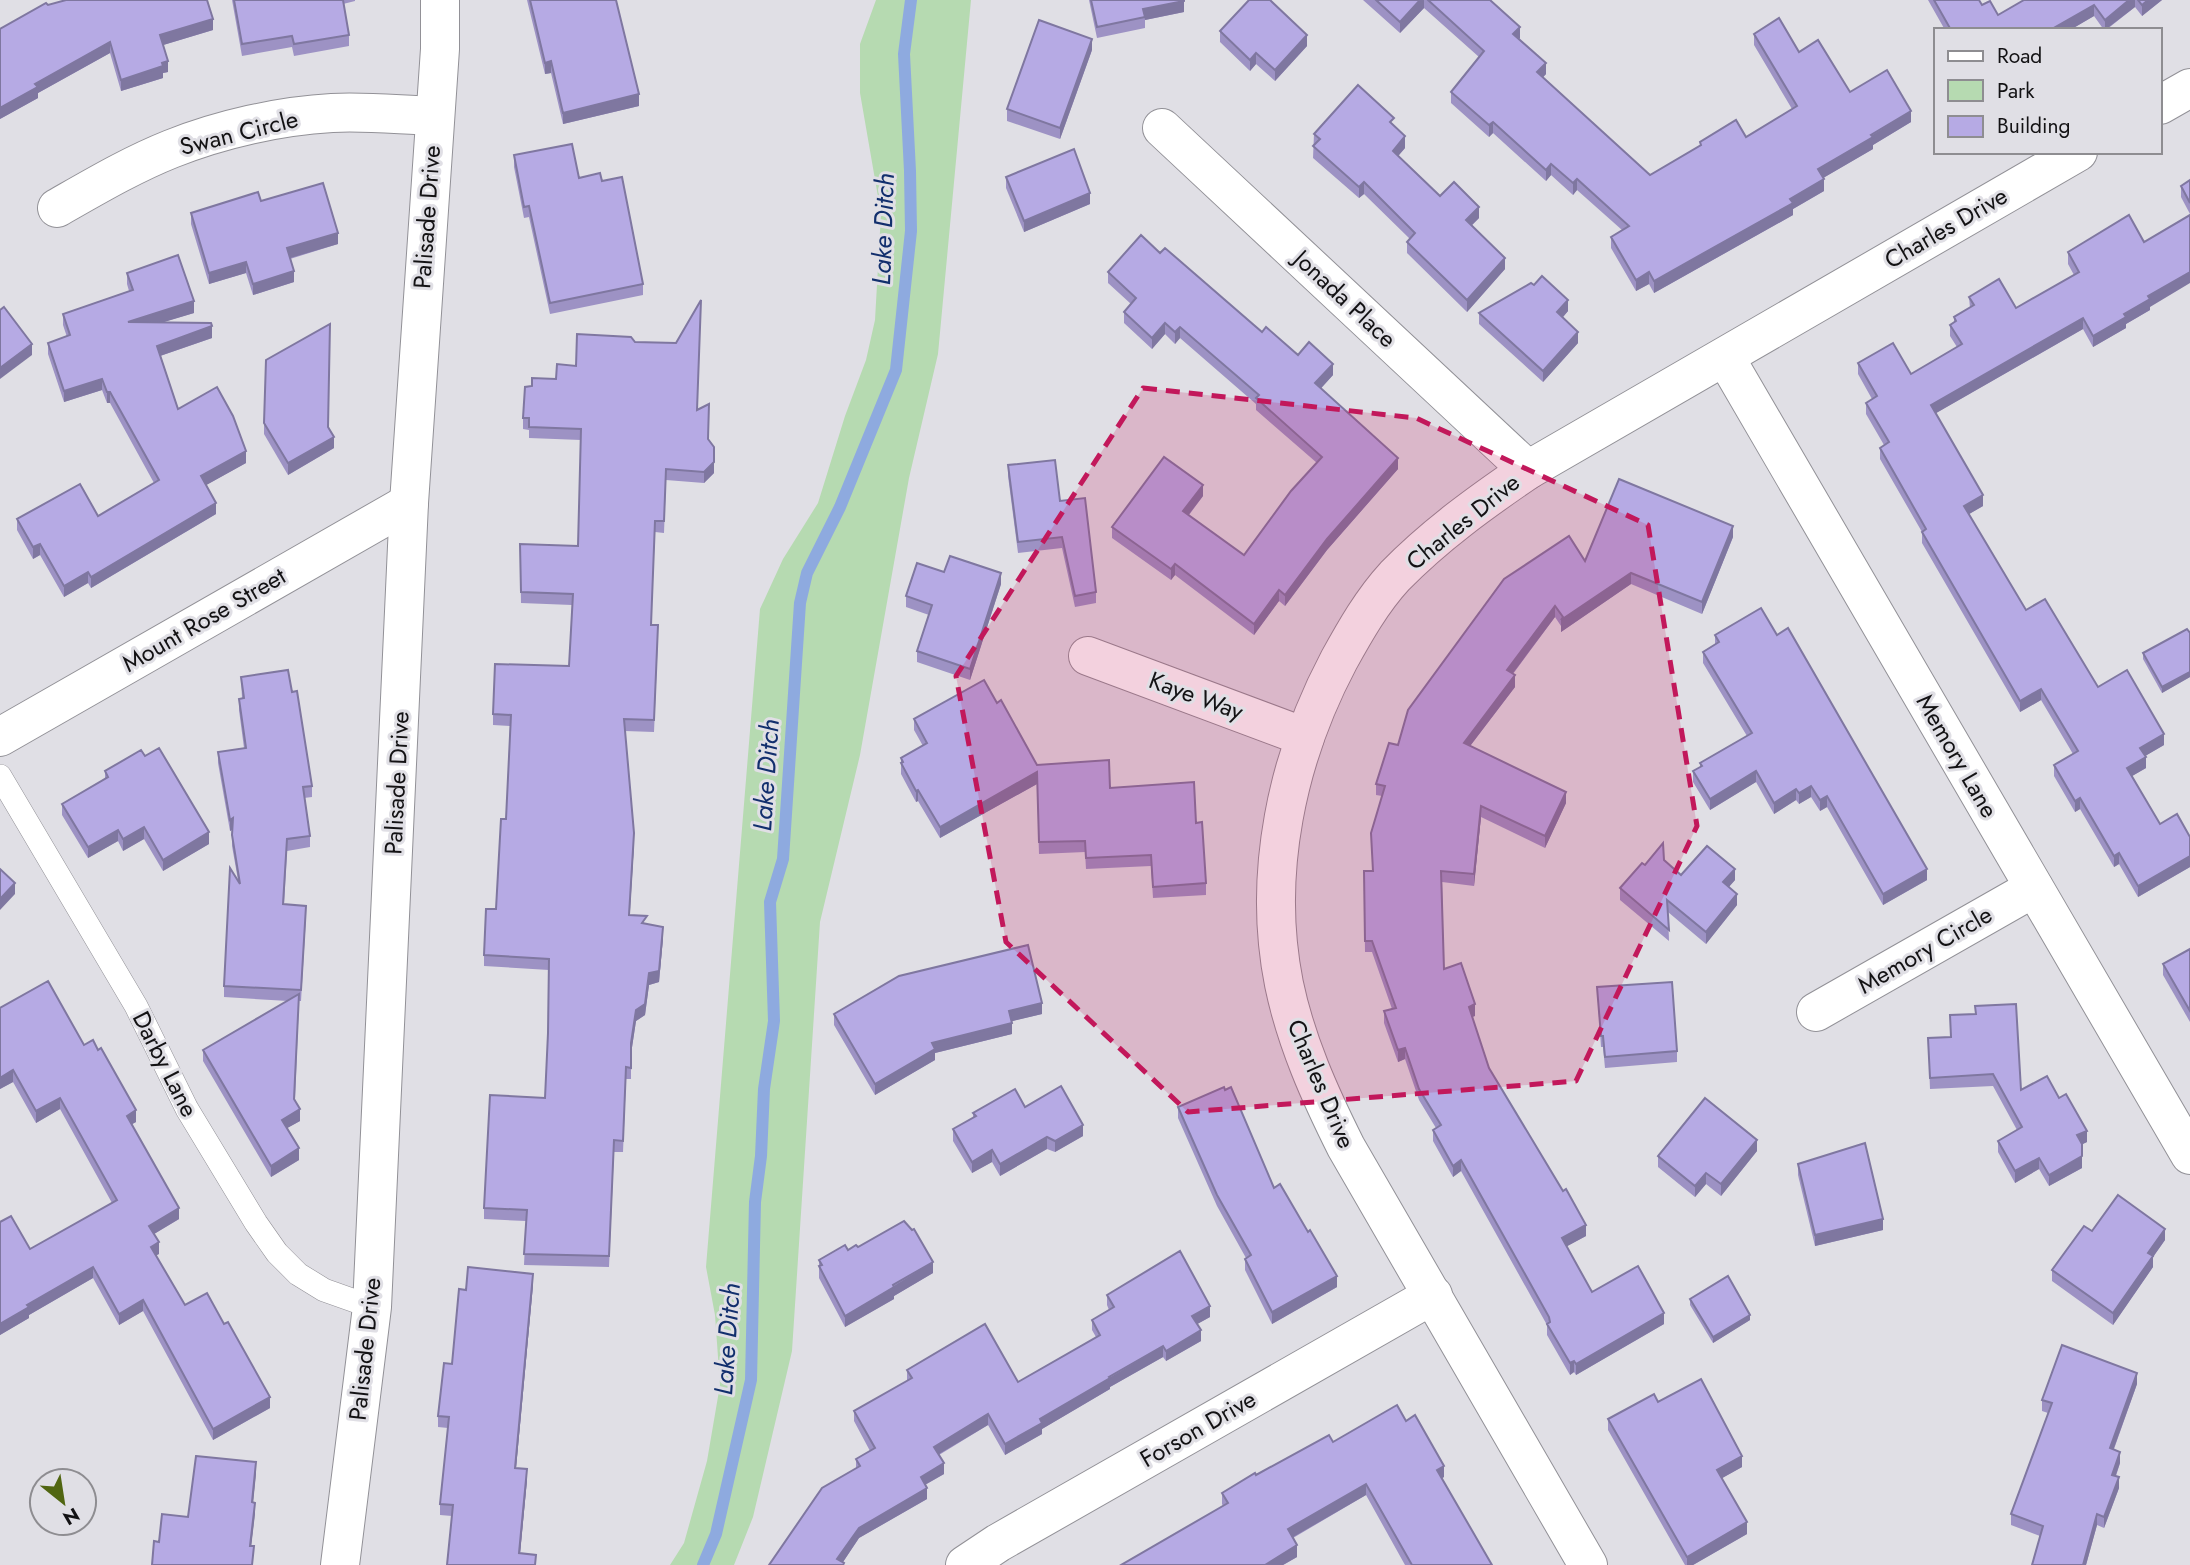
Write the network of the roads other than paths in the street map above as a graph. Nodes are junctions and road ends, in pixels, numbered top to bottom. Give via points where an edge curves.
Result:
1 (440, 0) edge
2 (2190, 88) edge
3 (2162, 104) edge
4 (434, 116) junction
5 (1162, 128) dead end
6 (2075, 154) edge
7 (57, 208) dead end
8 (1725, 357) junction
9 (1528, 470) junction
10 (409, 503) junction
11 (1087, 656) dead end
12 (0, 737) edge
13 (1305, 737) junction
14 (0, 776) edge
15 (2034, 888) junction
16 (1816, 1012) dead end
17 (2190, 1155) edge
18 (1433, 1295) junction
19 (372, 1307) junction
20 (340, 1565) edge
21 (965, 1565) edge
22 (1588, 1565) edge

1 - 4 street, Palisade Drive
2 - 3 street
4 - 7 street, Swan Circle via 332,113 239,128 171,149
4 - 10 street, Palisade Drive
5 - 9 street, Jonada Place
6 - 8 street, Charles Drive
8 - 9 street, Charles Drive
8 - 15 street, Memory Lane
9 - 13 street, Charles Drive via 1471,510 1394,578 1352,636
10 - 12 street, Mount Rose Street
10 - 19 street, Palisade Drive
11 - 13 street, Kaye Way
13 - 18 street, Charles Drive via 1285,808 1278,864 1276,920 1284,983 1298,1041 1320,1093 1346,1147
14 - 19 lane, Darby Lane via 136,1006 187,1109 277,1253 298,1274 324,1290
15 - 16 street, Memory Circle
15 - 17 street, Memory Lane
18 - 21 street, Forson Drive
18 - 22 street, Charles Drive
19 - 20 street, Palisade Drive

